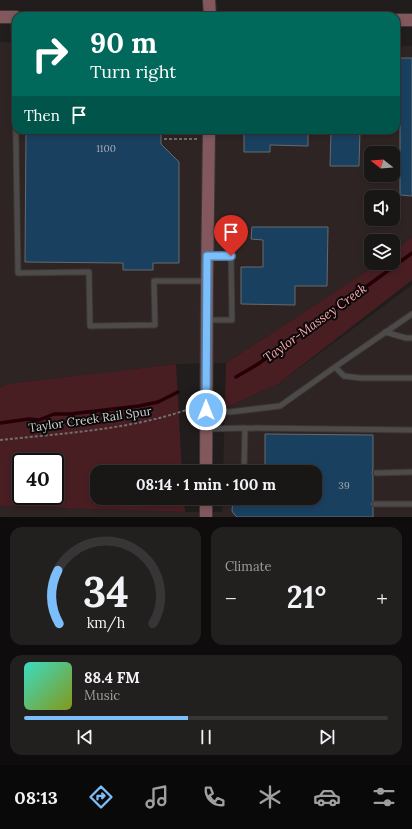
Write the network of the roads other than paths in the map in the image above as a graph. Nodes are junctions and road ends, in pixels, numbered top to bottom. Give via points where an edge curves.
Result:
1 (210, 0) edge
2 (210, 12) edge
3 (0, 17) edge
4 (12, 17) edge
5 (400, 20) edge
6 (412, 20) edge
7 (16, 134) edge
8 (209, 135) edge
9 (207, 256) junction
10 (207, 280) junction
11 (412, 314) edge
12 (207, 320) junction
13 (385, 332) junction
14 (412, 338) edge
15 (335, 367) junction
16 (412, 378) edge
17 (206, 410) junction
18 (245, 428) junction
19 (206, 429) junction
20 (412, 430) edge
21 (206, 465) edge
22 (244, 465) edge
23 (376, 472) dead end
24 (412, 472) edge
25 (375, 504) dead end
26 (412, 504) edge
27 (206, 505) edge
28 (206, 517) edge

1 - 2 street
3 - 4 street
5 - 6 street
7 - 10 lane via 18,273 89,272 90,326 155,325 154,281
8 - 9 street
9 - 10 street
9 - 12 lane via 231,256 232,320
10 - 12 street
11 - 13 lane
12 - 17 street
13 - 14 lane
13 - 15 lane
15 - 16 lane via 344,376
15 - 17 lane via 280,406 230,412
17 - 19 street
18 - 19 lane
18 - 20 lane
18 - 22 lane
19 - 21 street
23 - 24 lane
25 - 26 lane
27 - 28 street

